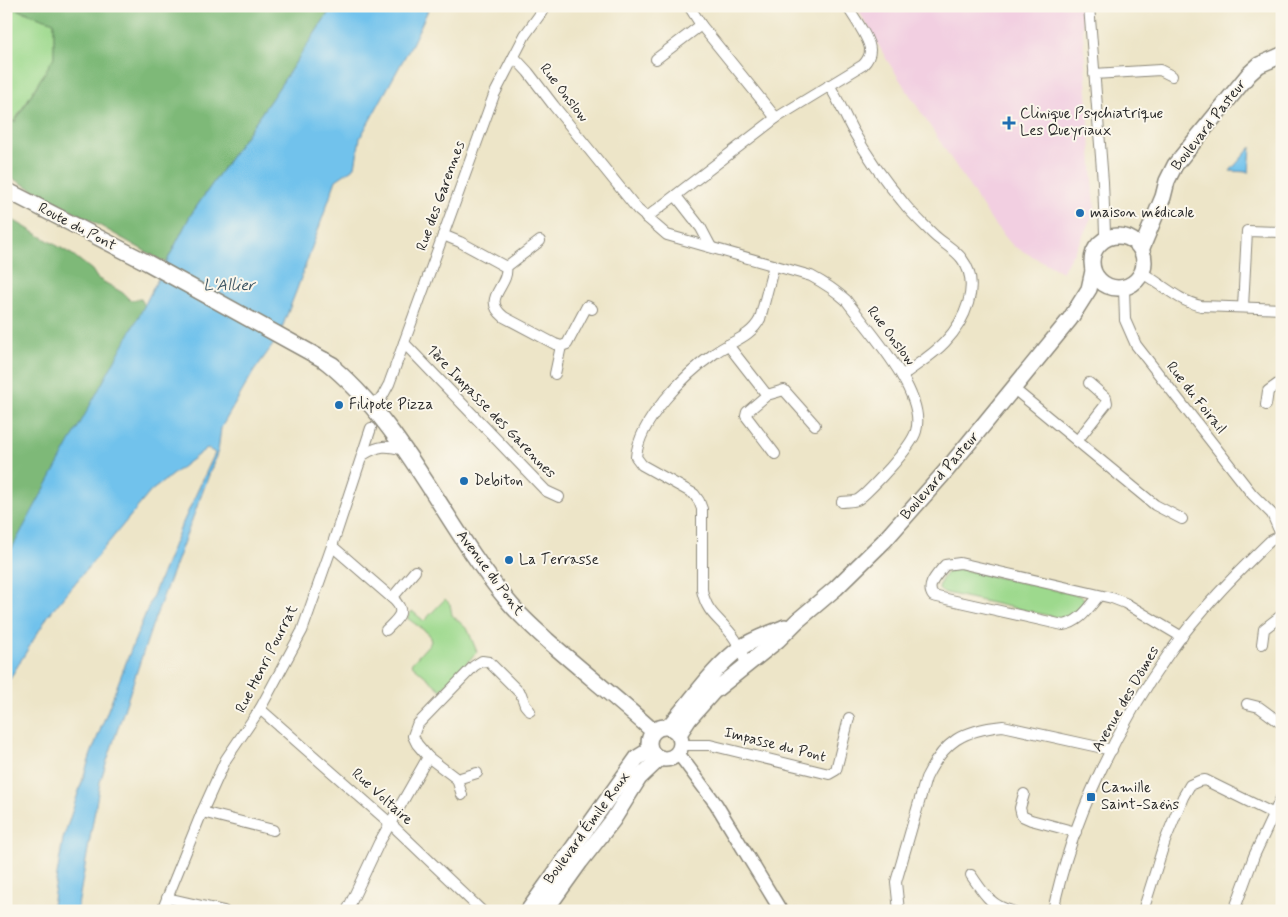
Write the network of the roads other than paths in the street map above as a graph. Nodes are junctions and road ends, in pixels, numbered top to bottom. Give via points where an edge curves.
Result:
1 (546, 6) edge
2 (689, 6) edge
3 (847, 6) edge
4 (1089, 6) edge
5 (701, 25) junction
6 (1282, 55) edge
7 (514, 57) junction
8 (656, 59) dead end
9 (1094, 74) junction
10 (1172, 76) dead end
11 (829, 85) junction
12 (776, 118) junction
13 (6, 190) edge
14 (676, 196) junction
15 (1157, 212) junction
16 (646, 218) junction
17 (1282, 232) edge
18 (443, 235) junction
19 (1107, 238) junction
20 (1128, 238) junction
21 (540, 241) dead end
22 (711, 247) junction
23 (1142, 250) junction
24 (774, 265) junction
25 (506, 267) junction
26 (1093, 271) junction
27 (1142, 273) junction
28 (1106, 285) junction
29 (1124, 288) junction
30 (1243, 307) junction
31 (592, 308) dead end
32 (1282, 309) edge
33 (1070, 319) junction
34 (404, 343) junction
35 (728, 345) junction
36 (561, 346) junction
37 (324, 360) junction
38 (555, 374) dead end
39 (903, 375) junction
40 (1282, 381) edge
41 (1089, 383) dead end
42 (1014, 389) junction
43 (767, 395) junction
44 (376, 401) junction
45 (1266, 405) dead end
46 (814, 425) dead end
47 (371, 428) dead end
48 (394, 434) junction
49 (1077, 441) junction
50 (404, 450) junction
51 (775, 454) dead end
52 (362, 455) junction
53 (559, 497) dead end
54 (842, 502) dead end
55 (1277, 516) edge
56 (1182, 519) dead end
57 (1280, 533) edge
58 (332, 546) junction
59 (415, 571) dead end
60 (1099, 596) junction
61 (392, 598) junction
62 (1282, 615) edge
63 (797, 621) junction
64 (386, 630) dead end
65 (1182, 637) junction
66 (1262, 644) dead end
67 (740, 648) junction
68 (746, 664) junction
69 (1247, 704) dead end
70 (260, 709) junction
71 (530, 711) dead end
72 (849, 718) dead end
73 (1282, 724) edge
74 (672, 738) junction
75 (1112, 750) junction
76 (655, 754) junction
77 (428, 757) junction
78 (477, 773) dead end
79 (457, 779) junction
80 (1024, 794) dead end
81 (462, 795) dead end
82 (1282, 796) edge
83 (202, 812) junction
84 (1272, 813) junction
85 (391, 824) junction
86 (273, 830) dead end
87 (1076, 832) junction
88 (971, 875) dead end
89 (167, 898) junction
90 (162, 911) edge
91 (224, 911) edge
92 (347, 911) edge
93 (482, 911) edge
94 (528, 911) edge
95 (545, 911) edge
96 (781, 911) edge
97 (899, 911) edge
98 (1012, 911) edge
99 (1053, 911) edge
100 (1143, 911) edge
101 (1234, 911) edge

1 - 7 street, Rue des Garennes
2 - 5 street
3 - 11 street via 869,44 868,60
4 - 9 street
5 - 8 street
5 - 12 street
6 - 15 main road, Boulevard Pasteur via 1259,65 1249,74 1175,165
7 - 16 street, Rue Onslow
7 - 18 street, Rue des Garennes via 494,95
9 - 10 street via 1160,70
9 - 19 street
11 - 12 street
11 - 39 street via 885,180 934,235 962,259 970,280 971,293 956,329 944,343
12 - 14 street
13 - 37 main road, Route du Pont via 148,263
14 - 16 street
14 - 22 street via 701,228
15 - 20 main road, Boulevard Pasteur
15 - 23 main road, Boulevard Pasteur
16 - 22 street, Rue Onslow via 667,235
17 - 30 street via 1246,231
18 - 25 street
18 - 34 street, Rue des Garennes
19 - 20 main road
19 - 26 main road via 1092,256
20 - 23 main road
21 - 25 street
22 - 24 street, Rue Onslow
23 - 27 main road
24 - 35 street via 760,319 740,340
24 - 39 street, Rue Onslow via 811,276 836,290
25 - 36 street via 507,272 495,295 498,313
26 - 28 main road
26 - 33 main road, Boulevard Pasteur via 1089,289
27 - 29 main road
27 - 30 street via 1191,304
28 - 29 main road
28 - 33 main road, Boulevard Pasteur
29 - 55 street, Rue du Foirail via 1125,320 1136,345 1252,494
30 - 32 street
31 - 36 street via 588,306 567,344
33 - 42 main road, Boulevard Pasteur
34 - 44 street, Rue des Garennes via 389,384 381,399
34 - 53 street, 1ère Impasse des Garennes via 546,491
35 - 43 street
35 - 67 street via 707,359 663,400 637,446 636,457 642,465 700,500 704,601
36 - 38 street
37 - 44 main road, Avenue du Pont
37 - 48 main road, Avenue du Pont via 347,378
39 - 54 street, Rue Onslow via 918,413 916,431 904,452 858,500
40 - 45 street via 1268,391
41 - 49 street via 1106,398 1107,403
42 - 49 street
42 - 63 main road, Boulevard Pasteur via 884,541
43 - 46 street via 784,390
43 - 51 street via 746,416
44 - 48 main road, Avenue du Pont
47 - 52 street, Rue Henri Pourrat
48 - 50 main road, Avenue du Pont
49 - 56 street via 1155,505
50 - 52 street via 391,446 376,447
50 - 74 main road, Avenue du Pont via 486,574 507,600 547,639
52 - 58 street, Rue Henri Pourrat
55 - 57 street, Rue du Foirail
57 - 65 street, Avenue des Dômes via 1233,579
58 - 61 street
58 - 70 street, Rue Henri Pourrat via 302,631
59 - 61 street
60 - 60 street via 1077,620 1063,625 933,596 930,586 945,565 960,563
60 - 65 street via 1125,603
61 - 64 street via 400,605 401,612
62 - 66 street via 1264,629
63 - 67 main road, Boulevard Pasteur
63 - 68 main road, Boulevard Pasteur
65 - 75 street, Avenue des Dômes via 1138,703
67 - 68 street
67 - 74 main road, Boulevard Pasteur via 706,679 680,714
68 - 74 main road, Boulevard Pasteur via 713,692
69 - 73 street via 1258,707
70 - 83 street, Rue Henri Pourrat via 226,759
70 - 85 street, Rue Voltaire
71 - 77 street via 521,694 489,662 482,661 417,725 413,736
72 - 74 street, Impasse du Pont via 836,770 829,774
74 - 76 main road via 670,758
74 - 76 main road via 649,740
74 - 96 street, Avenue du Pont
75 - 87 street, Avenue des Dômes
75 - 97 street via 1003,726 958,737 943,749 926,778 896,882
76 - 94 main road, Boulevard Émile Roux via 638,758
76 - 95 main road, Boulevard Émile Roux via 613,820
77 - 79 street
77 - 85 street
78 - 79 street
79 - 81 street
80 - 87 street via 1020,808 1022,816
82 - 84 street
83 - 86 street
83 - 89 street, Rue Henri Pourrat
84 - 100 street via 1205,780 1190,785 1165,841
84 - 101 street
85 - 92 street
85 - 93 street, Rue Voltaire
87 - 99 street, Avenue des Dômes
88 - 98 street via 995,905
89 - 90 street, Rue Henri Pourrat
89 - 91 street

